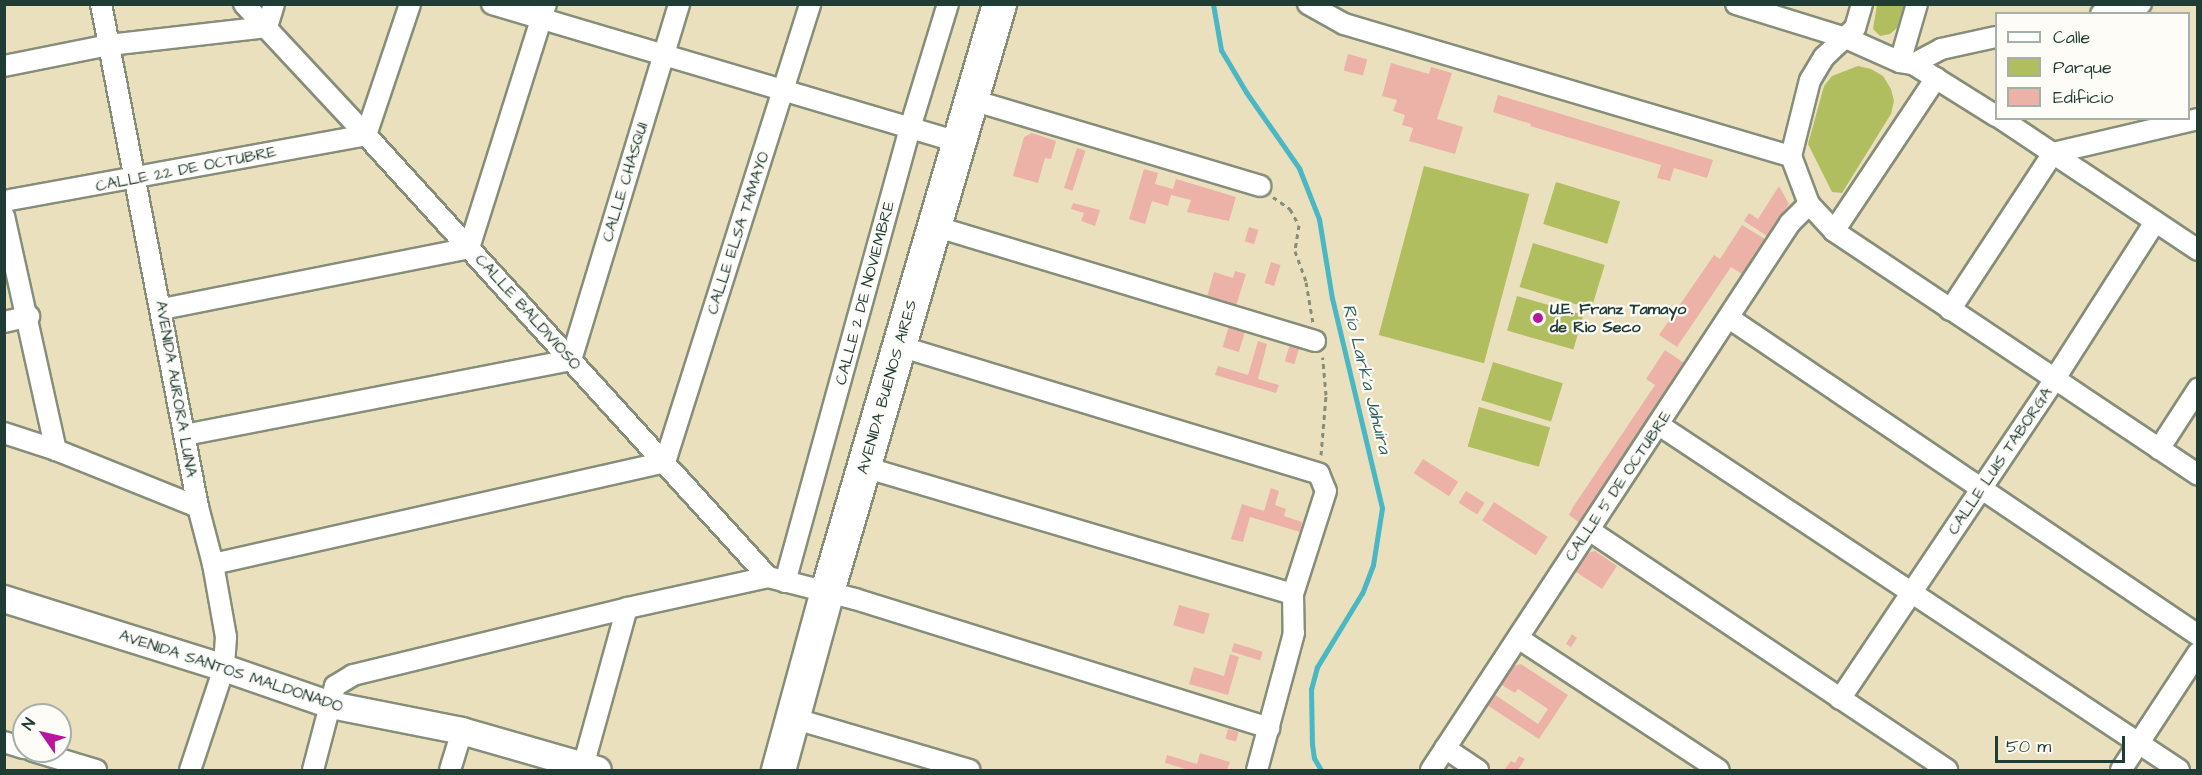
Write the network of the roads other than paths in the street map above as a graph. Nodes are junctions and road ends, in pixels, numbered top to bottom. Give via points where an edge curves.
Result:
1 (101, 4) edge
2 (244, 4) edge
3 (274, 4) edge
4 (410, 4) edge
5 (492, 4) edge
6 (679, 4) edge
7 (810, 4) edge
8 (948, 4) edge
9 (999, 4) edge
10 (1308, 4) edge
11 (1736, 4) edge
12 (1862, 4) edge
13 (1917, 4) edge
14 (2141, 4) edge
15 (1330, 11) edge
16 (543, 12) edge
17 (2109, 12) edge
18 (267, 27) junction
19 (1995, 37) edge
20 (1846, 38) junction
21 (109, 45) junction
22 (664, 55) junction
23 (1906, 63) junction
24 (4, 66) edge
25 (1936, 78) junction
26 (784, 92) junction
27 (972, 100) junction
28 (1995, 115) edge
29 (2003, 120) edge
30 (2190, 120) edge
31 (910, 129) junction
32 (366, 135) junction
33 (959, 142) junction
34 (2053, 153) junction
35 (1791, 156) junction
36 (135, 179) junction
37 (1260, 186) road end
38 (4, 201) edge
39 (1809, 204) junction
40 (4, 216) edge
41 (2156, 222) junction
42 (934, 226) junction
43 (1834, 231) junction
44 (469, 248) junction
45 (2197, 249) edge
46 (162, 309) junction
47 (1950, 310) junction
48 (29, 316) junction
49 (1729, 318) junction
50 (4, 322) edge
51 (1315, 341) road end
52 (899, 346) junction
53 (571, 360) junction
54 (2054, 380) junction
55 (2198, 389) edge
56 (1659, 425) junction
57 (4, 433) edge
58 (185, 435) junction
59 (2159, 449) junction
60 (56, 450) junction
61 (665, 462) junction
62 (864, 467) junction
63 (2198, 475) edge
64 (1982, 489) junction
65 (198, 507) junction
66 (1589, 530) junction
67 (213, 564) junction
68 (776, 580) junction
69 (827, 591) junction
70 (1293, 594) junction
71 (1911, 594) junction
72 (4, 599) edge
73 (627, 608) junction
74 (2198, 635) edge
75 (1518, 639) junction
76 (2198, 653) edge
77 (224, 668) junction
78 (1840, 699) junction
79 (331, 705) junction
80 (792, 718) junction
81 (1269, 728) junction
82 (462, 731) junction
83 (2139, 744) junction
84 (1445, 748) junction
85 (53, 765) edge
86 (587, 769) edge
87 (96, 771) edge
88 (190, 771) edge
89 (313, 771) edge
90 (450, 771) edge
91 (778, 771) edge
92 (970, 771) edge
93 (1257, 771) edge
94 (1431, 771) edge
95 (1478, 771) edge
96 (1719, 771) edge
97 (1947, 771) edge
98 (2121, 771) edge
99 (2179, 771) edge

1 - 21 street, AVENIDA AURORA LUNA
2 - 18 street, CALLE BALDIVIOSO
3 - 18 street
4 - 32 street
5 - 16 street
6 - 22 street, CALLE CHASQUI
7 - 26 street, CALLE ELSA TAMAYO
8 - 31 street, CALLE 2 DE NOVIEMBRE
9 - 27 highway, AVENIDA BUENOS AIRES
10 - 15 street
11 - 20 street
12 - 20 street via 1855,28
13 - 23 street
14 - 17 street
15 - 35 street
16 - 22 street
16 - 44 street
18 - 21 street
18 - 32 street, CALLE BALDIVIOSO
19 - 23 street via 1941,49
20 - 23 street
20 - 35 street via 1824,57 1810,80
21 - 24 street
21 - 36 street, AVENIDA AURORA LUNA
22 - 26 street
22 - 53 street, CALLE CHASQUI
23 - 25 street
25 - 28 street
25 - 43 street
26 - 31 street
26 - 61 street, CALLE ELSA TAMAYO
27 - 33 highway, AVENIDA BUENOS AIRES
27 - 37 street
29 - 34 street
30 - 34 street
31 - 33 street
31 - 68 street, CALLE 2 DE NOVIEMBRE
32 - 36 street, CALLE 22 DE OCTUBRE
32 - 44 street, CALLE BALDIVIOSO
33 - 42 highway, AVENIDA BUENOS AIRES
34 - 41 street
34 - 47 street
35 - 39 street
36 - 38 street, CALLE 22 DE OCTUBRE
36 - 46 street, AVENIDA AURORA LUNA
39 - 43 street
39 - 49 street, CALLE 5 DE OCTUBRE via 1790,223
40 - 48 street
41 - 45 street
41 - 54 street, CALLE LUIS TABORGA
42 - 51 street
42 - 52 highway, AVENIDA BUENOS AIRES
43 - 47 street
44 - 46 street
44 - 53 street, CALLE BALDIVIOSO
46 - 58 street, AVENIDA AURORA LUNA
47 - 54 street
48 - 50 street
48 - 60 street
49 - 56 street, CALLE 5 DE OCTUBRE
49 - 64 street
52 - 62 highway, AVENIDA BUENOS AIRES
52 - 70 street via 1319,474 1326,491
53 - 58 street
53 - 61 street, CALLE BALDIVIOSO
54 - 59 street
54 - 64 street, CALLE LUIS TABORGA
55 - 59 street
56 - 66 street, CALLE 5 DE OCTUBRE
56 - 71 street
57 - 60 street
58 - 65 street, AVENIDA AURORA LUNA
59 - 63 street
60 - 65 street
61 - 67 street
61 - 68 street, CALLE BALDIVIOSO
62 - 69 highway, AVENIDA BUENOS AIRES
62 - 70 street
64 - 71 street, CALLE LUIS TABORGA
64 - 74 street
65 - 67 street, AVENIDA AURORA LUNA
66 - 75 street, CALLE 5 DE OCTUBRE
66 - 78 street
67 - 77 street, AVENIDA AURORA LUNA via 226,637
68 - 69 street
68 - 73 street
69 - 80 highway, AVENIDA BUENOS AIRES
69 - 81 street
70 - 81 street via 1294,633
71 - 78 street, CALLE LUIS TABORGA
71 - 83 street
72 - 77 street, AVENIDA SANTOS MALDONADO
73 - 79 street via 353,675 335,686
73 - 86 street
75 - 84 street, CALLE 5 DE OCTUBRE
75 - 96 street
76 - 83 street
77 - 79 street, AVENIDA SANTOS MALDONADO
77 - 88 street, AVENIDA AURORA LUNA
78 - 97 street
79 - 82 street, AVENIDA SANTOS MALDONADO
79 - 89 street
80 - 91 highway, AVENIDA BUENOS AIRES
80 - 92 street
81 - 93 street
82 - 86 street, AVENIDA SANTOS MALDONADO
82 - 90 street
83 - 98 street
83 - 99 street
84 - 94 street, CALLE 5 DE OCTUBRE
84 - 95 street
85 - 87 street

